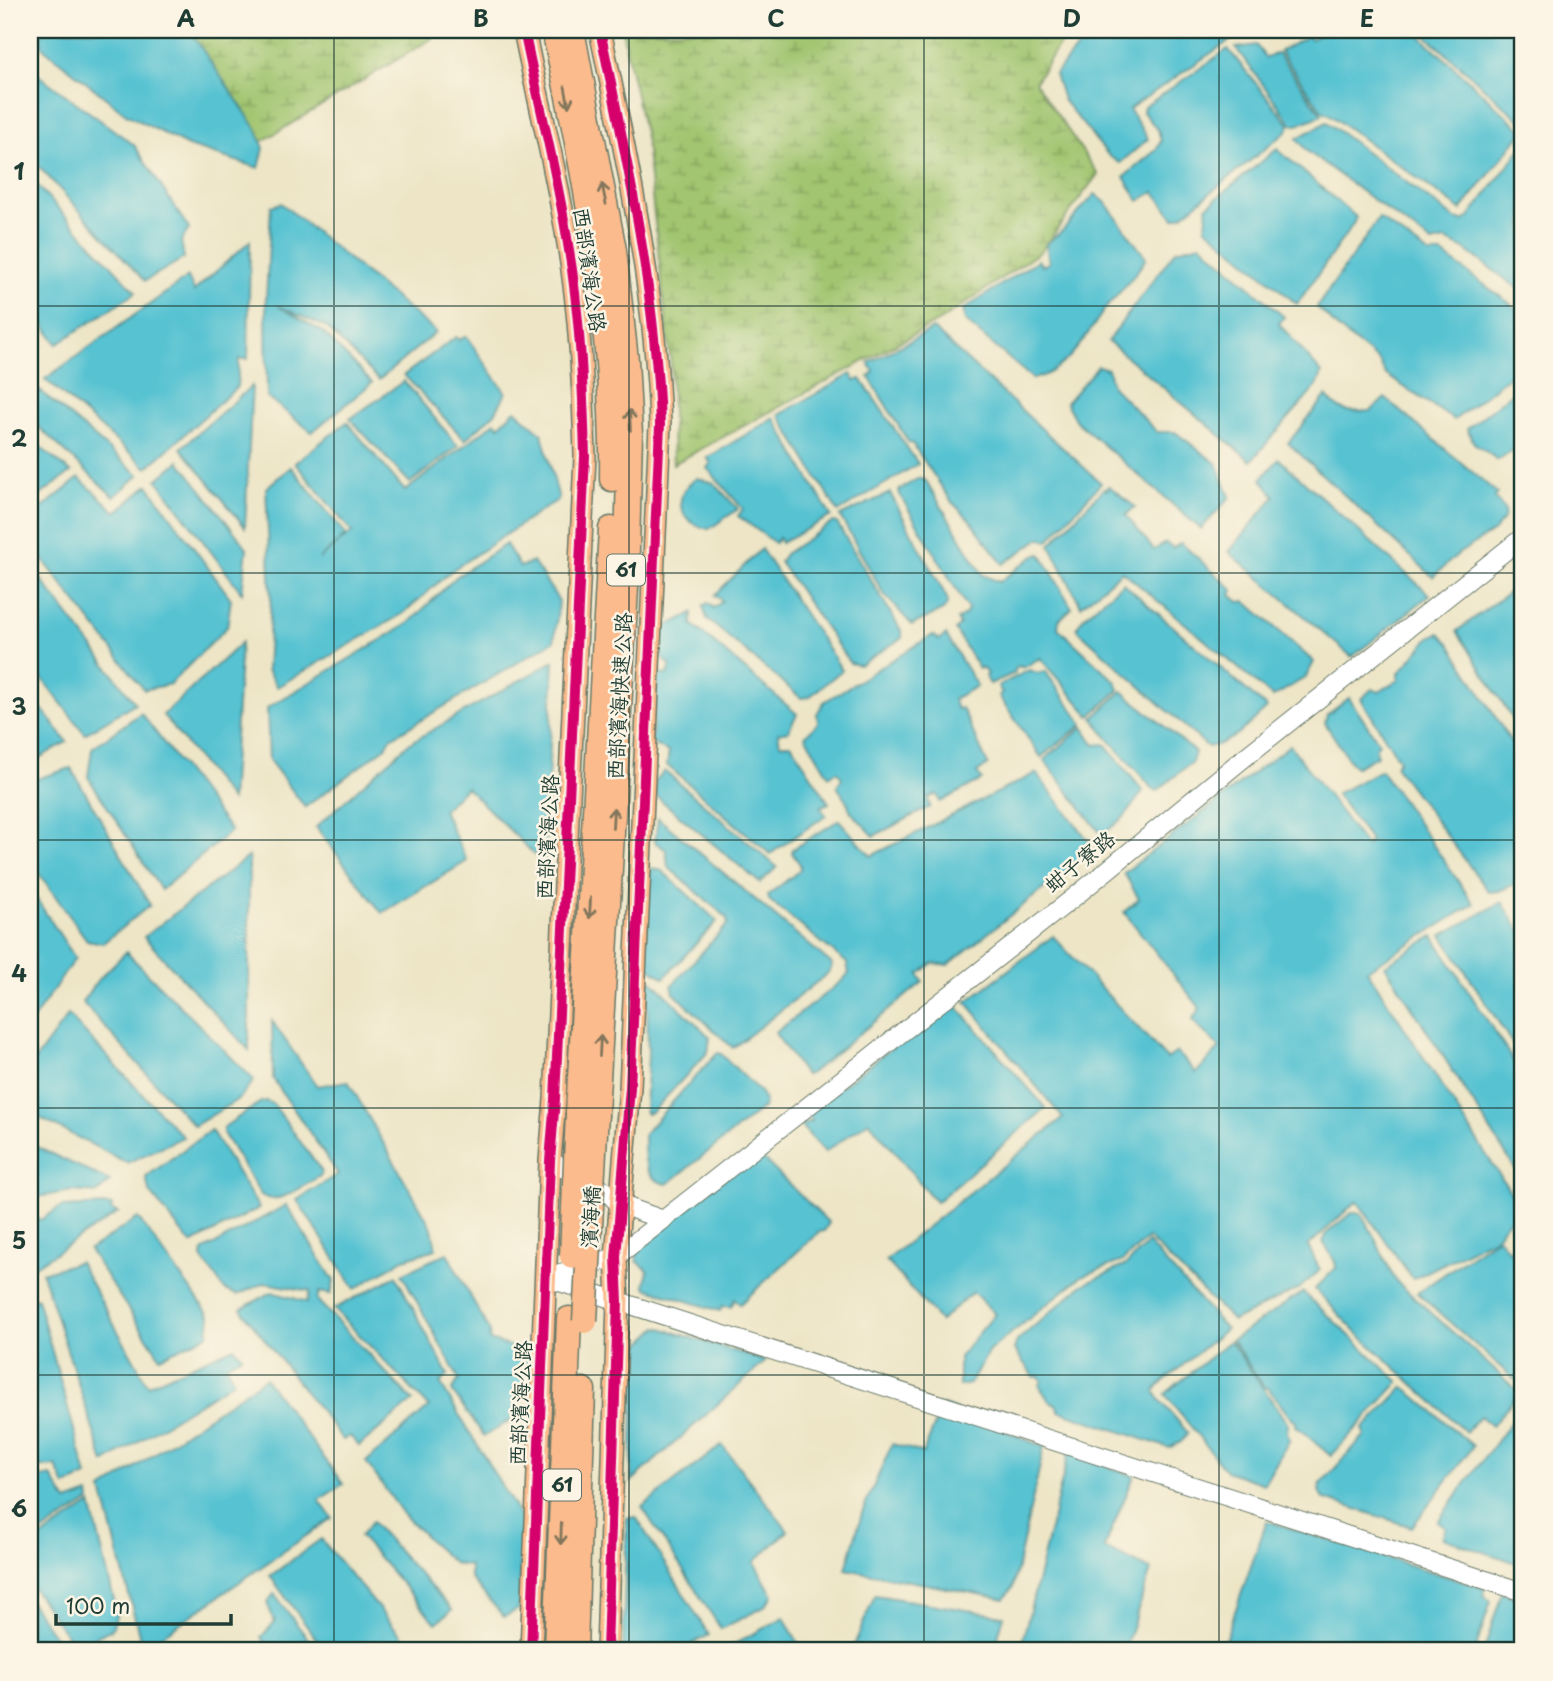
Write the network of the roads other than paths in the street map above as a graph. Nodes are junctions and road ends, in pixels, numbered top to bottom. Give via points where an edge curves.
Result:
1 (524, 30) edge
2 (554, 30) edge
3 (572, 30) edge
4 (600, 30) edge
5 (1523, 537) edge
6 (587, 1113) junction
7 (550, 1161) junction
8 (619, 1204) junction
9 (663, 1220) junction
10 (549, 1233) junction
11 (616, 1257) junction
12 (547, 1277) junction
13 (618, 1301) junction
14 (577, 1320) junction
15 (1523, 1592) edge
16 (531, 1651) edge
17 (556, 1651) edge
18 (575, 1651) edge
19 (607, 1651) edge

1 - 7 main road, 西部濱海公路 via 568,243 584,402
2 -> 6 highway, 西部濱海快速公路 / 61 via 596,252 610,363 613,437
6 -> 3 highway, 西部濱海快速公路 / 61 via 626,587 631,434 614,250
4 - 8 main road via 645,272 658,361 660,425 629,1088
5 - 9 street, 蚶子寮路
6 - 14 highway, 濱海橋 / 61, bridge
7 - 8 street via 607,1192
7 - 10 main road, 西部濱海公路
8 - 9 street
8 - 10 street via 583,1208
8 - 11 main road
9 - 11 street, 蚶子寮路
10 - 12 main road, 西部濱海公路
11 - 12 street
11 - 13 main road
12 - 13 street
12 - 16 main road, 西部濱海公路
13 - 15 street
13 - 19 main road
14 -> 17 highway, 61
14 - 18 highway, 61

